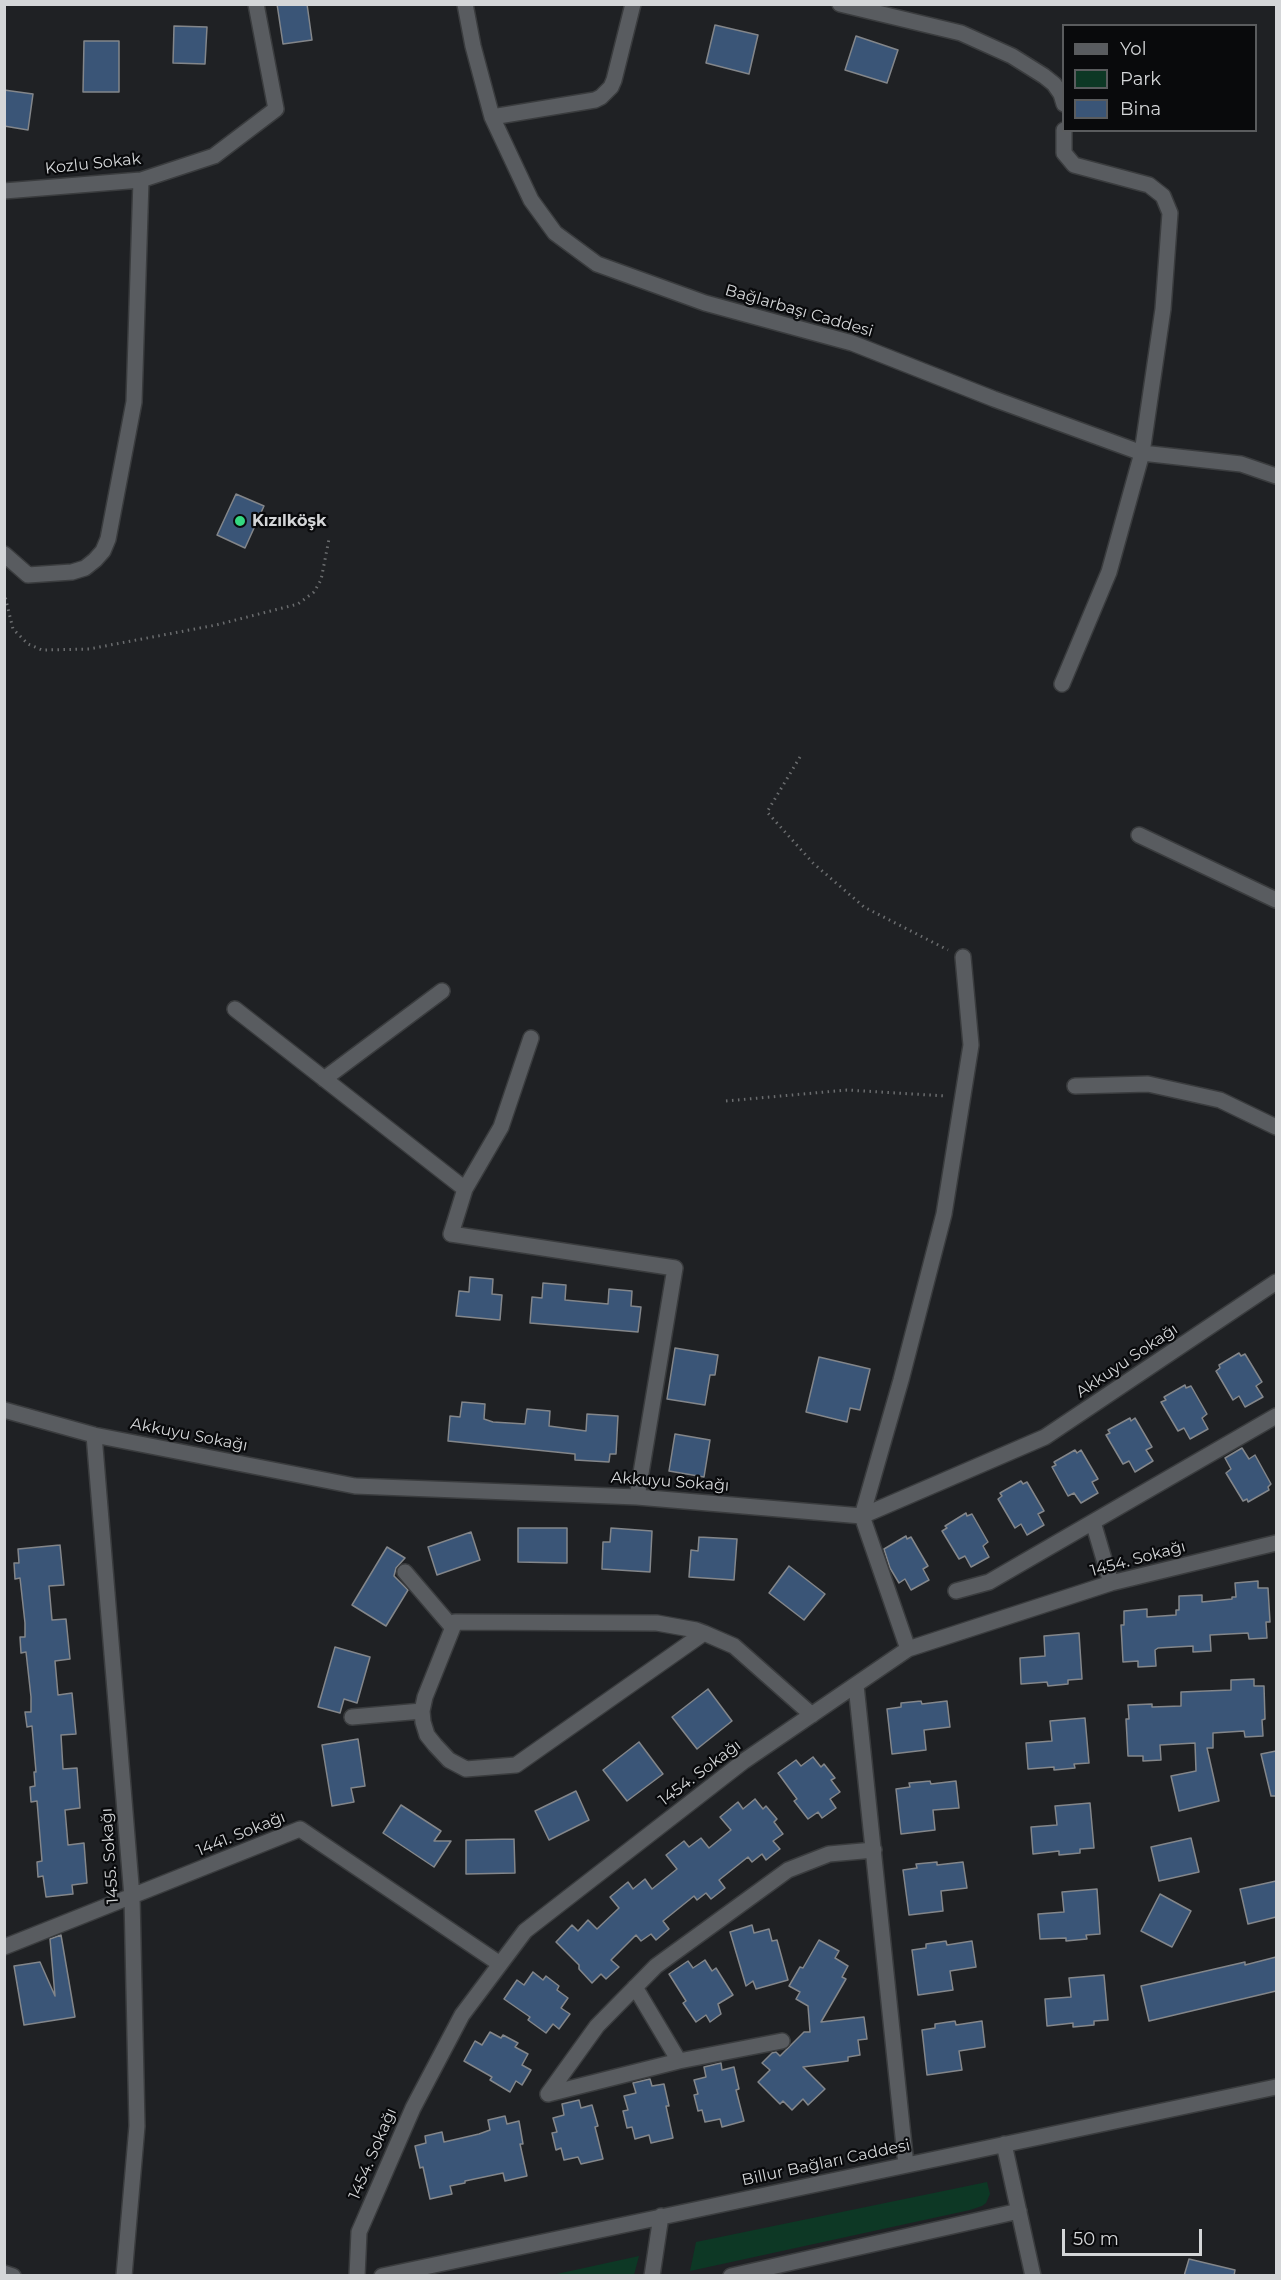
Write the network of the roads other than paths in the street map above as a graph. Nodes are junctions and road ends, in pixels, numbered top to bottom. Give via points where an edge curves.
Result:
1 (256, 4) edge
2 (465, 4) edge
3 (633, 4) edge
4 (840, 4) edge
5 (1062, 97) edge
6 (492, 117) junction
7 (1064, 132) edge
8 (141, 180) junction
9 (4, 191) edge
10 (1142, 453) junction
11 (1276, 476) edge
12 (4, 554) edge
13 (1062, 684) dead end
14 (1139, 835) dead end
15 (1276, 900) edge
16 (963, 957) road end
17 (442, 991) dead end
18 (235, 1009) dead end
19 (531, 1038) dead end
20 (324, 1078) junction
21 (1075, 1086) dead end
22 (1276, 1128) edge
23 (465, 1189) junction
24 (1276, 1282) edge
25 (4, 1410) edge
26 (1276, 1416) edge
27 (94, 1435) junction
28 (637, 1497) junction
29 (862, 1516) junction
30 (1093, 1522) junction
31 (1276, 1543) edge
32 (405, 1572) dead end
33 (1111, 1583) junction
34 (956, 1592) dead end
35 (453, 1627) junction
36 (704, 1633) junction
37 (908, 1649) junction
38 (856, 1685) junction
39 (422, 1711) junction
40 (812, 1715) junction
41 (352, 1717) dead end
42 (874, 1850) junction
43 (132, 1897) junction
44 (4, 1947) edge
45 (500, 1964) junction
46 (635, 1987) junction
47 (782, 2041) dead end
48 (679, 2061) junction
49 (1276, 2087) edge
50 (1004, 2144) junction
51 (906, 2165) junction
52 (1019, 2211) junction
53 (661, 2216) junction
54 (4, 2273) edge
55 (13, 2276) edge
56 (124, 2276) edge
57 (357, 2276) edge
58 (382, 2276) edge
59 (652, 2276) edge
60 (731, 2276) edge
61 (1033, 2276) edge

1 - 8 street, Kozlu Sokak via 276,109 214,156
2 - 6 street, Bağlarbaşı Caddesi
3 - 6 street via 614,80 601,97
4 - 5 street via 961,33 1044,76
6 - 10 street, Bağlarbaşı Caddesi via 531,200 555,233 597,264 705,303 852,343
7 - 10 street via 1064,153 1074,165 1149,185 1168,204 1163,309
8 - 9 street, Kozlu Sokak
8 - 12 street via 134,402 104,551 85,568 72,572 28,574
10 - 11 street, Bağlarbaşı Caddesi via 1241,464
10 - 13 street via 1109,572
14 - 15 street
16 - 29 street via 971,1045 944,1214
17 - 20 street
18 - 20 street
19 - 23 street via 501,1127
20 - 23 street
21 - 22 street via 1148,1084 1220,1100
23 - 28 street via 451,1234 675,1268
24 - 29 street, Akkuyu Sokağı via 1045,1437
25 - 27 street, Akkuyu Sokağı
26 - 30 street
27 - 28 street, Akkuyu Sokağı via 355,1486
27 - 43 street, 1455. Sokağı
28 - 29 street, Akkuyu Sokağı
29 - 37 street
30 - 33 street
30 - 34 street via 989,1582
31 - 33 street, 1454. Sokağı
32 - 35 street
33 - 37 street, 1454. Sokağı
35 - 36 street via 455,1622 657,1623
35 - 39 street
36 - 39 street via 516,1765 466,1769 449,1760 427,1735
36 - 40 street via 734,1646
37 - 38 street, 1454. Sokağı
38 - 40 street, 1454. Sokağı
38 - 42 street
39 - 41 street
40 - 45 street, 1454. Sokağı via 744,1761 525,1931
42 - 46 street via 829,1854 788,1870 656,1966
42 - 51 street
43 - 44 street, 1441. Sokağı
43 - 45 street, 1441. Sokağı via 300,1829
43 - 56 street, 1455. Sokağı via 137,2126
45 - 57 street, 1454. Sokağı via 462,2015 413,2108 359,2232
46 - 48 street
46 - 48 street via 597,2026 548,2094
47 - 48 street
49 - 50 street, Billur Bağları Caddesi
50 - 51 street, Billur Bağları Caddesi
50 - 52 street
51 - 53 street, Billur Bağları Caddesi
52 - 60 street
52 - 61 street
53 - 58 street, Billur Bağları Caddesi
53 - 59 street
54 - 55 street

